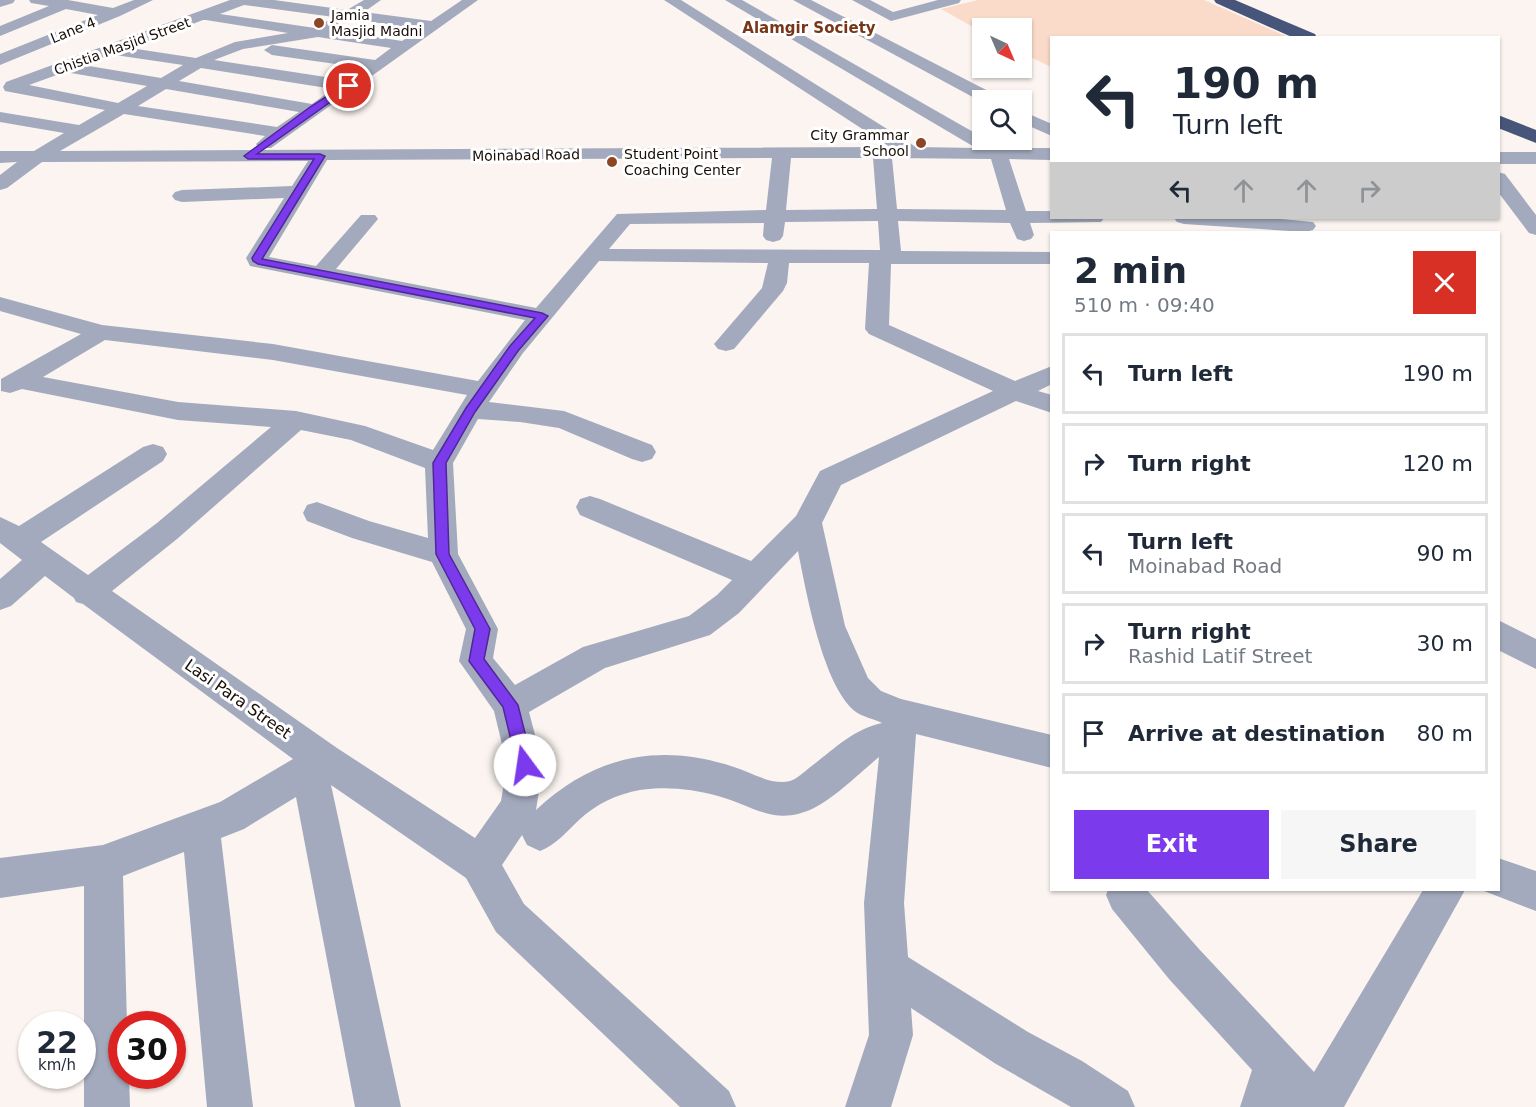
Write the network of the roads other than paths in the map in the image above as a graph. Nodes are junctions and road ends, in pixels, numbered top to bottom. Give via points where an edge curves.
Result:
1 (8, 0) edge
2 (36, 0) edge
3 (146, 0) edge
4 (208, 0) edge
5 (243, 0) edge
6 (374, 0) edge
7 (671, 0) edge
8 (732, 0) edge
9 (800, 0) edge
10 (859, 0) edge
11 (954, 0) edge
12 (1222, 0) edge
13 (1238, 0) edge
14 (72, 2) edge
15 (0, 3) edge
16 (465, 4) edge
17 (436, 6) dead end
18 (1278, 8) dead end
19 (116, 13) junction
20 (347, 15) junction
21 (203, 16) junction
22 (153, 21) junction
23 (434, 26) junction
24 (1297, 26) junction
25 (0, 31) edge
26 (317, 33) junction
27 (1304, 36) edge
28 (1320, 36) edge
29 (240, 45) junction
30 (406, 46) junction
31 (112, 50) junction
32 (0, 60) edge
33 (197, 64) junction
34 (379, 65) junction
35 (65, 67) junction
36 (161, 84) junction
37 (349, 86) junction
38 (5, 89) edge
39 (973, 90) edge
40 (120, 108) junction
41 (313, 109) junction
42 (1500, 115) edge
43 (0, 117) edge
44 (1032, 121) edge
45 (1500, 122) edge
46 (1050, 130) edge
47 (1536, 130) edge
48 (81, 131) junction
49 (280, 133) junction
50 (1536, 137) edge
51 (782, 152) junction
52 (882, 153) junction
53 (912, 153) junction
54 (998, 153) junction
55 (1050, 154) edge
56 (248, 156) junction
57 (320, 156) junction
58 (0, 157) edge
59 (37, 157) junction
60 (1500, 158) edge
61 (1536, 158) edge
62 (1500, 181) edge
63 (0, 184) edge
64 (296, 192) junction
65 (182, 196) dead end
66 (887, 215) junction
67 (774, 216) junction
68 (1018, 217) junction
69 (1050, 217) edge
70 (368, 219) dead end
71 (1199, 219) edge
72 (1306, 226) dead end
73 (1535, 227) edge
74 (594, 255) junction
75 (775, 257) junction
76 (886, 258) junction
77 (1041, 258) edge
78 (320, 274) junction
79 (0, 304) edge
80 (542, 316) junction
81 (101, 332) junction
82 (726, 344) dead end
83 (1050, 375) edge
84 (9, 385) edge
85 (1017, 392) junction
86 (477, 400) junction
87 (1050, 404) edge
88 (296, 420) junction
89 (642, 452) dead end
90 (153, 454) dead end
91 (439, 463) junction
92 (590, 507) dead end
93 (317, 513) dead end
94 (807, 523) junction
95 (21, 543) edge
96 (442, 554) junction
97 (755, 576) junction
98 (87, 592) junction
99 (0, 597) edge
100 (1500, 634) edge
101 (1536, 655) edge
102 (510, 705) junction
103 (899, 724) junction
104 (1050, 752) edge
105 (316, 764) junction
106 (201, 827) junction
107 (540, 832) dead end
108 (103, 864) junction
109 (480, 864) junction
110 (0, 878) edge
111 (1500, 878) edge
112 (1444, 891) edge
113 (1536, 891) edge
114 (1126, 895) dead end
115 (887, 969) junction
116 (1276, 1065) junction
117 (107, 1107) edge
118 (230, 1107) edge
119 (378, 1107) edge
120 (713, 1107) edge
121 (868, 1107) edge
122 (1112, 1107) edge
123 (1263, 1107) edge
124 (1317, 1107) edge

1 - 15 street
2 - 14 street
3 - 19 street, Lane 4
4 - 22 street
5 - 20 street
5 - 21 street, Chistia Masjid Street
6 - 20 street
7 - 53 street
8 - 54 street
9 - 39 street
10 - 11 street via 891,17
12 - 27 highway
13 - 24 highway
14 - 19 street
14 - 25 street
16 - 17 street
16 - 23 street
18 - 24 highway
19 - 22 street
19 - 32 street, Lane 4
20 - 23 street
20 - 26 street
21 - 22 street, Chistia Masjid Street via 184,23
21 - 26 street
22 - 29 street via 200,38
22 - 31 street, Chistia Masjid Street
23 - 30 street
24 - 28 highway
26 - 29 street
26 - 30 street
29 - 33 street
29 - 34 street
30 - 34 street
31 - 33 street
31 - 35 street, Chistia Masjid Street
33 - 36 street
33 - 37 street
34 - 37 street
35 - 36 street
35 - 38 street, Chistia Masjid Street
36 - 40 street
36 - 41 street
37 - 41 street
38 - 40 street
40 - 48 street
40 - 49 street
41 - 49 street
42 - 47 highway
43 - 48 street
44 - 46 street
45 - 50 highway
48 - 59 street
49 - 56 street
51 - 52 street, Moinabad Road
51 - 57 street, Moinabad Road
51 - 67 street
52 - 53 street, Moinabad Road
52 - 66 street
53 - 54 street, Moinabad Road
54 - 55 street, Moinabad Road
54 - 68 street
56 - 57 street, Moinabad Road
56 - 59 street, Moinabad Road
57 - 64 street
58 - 59 street, Moinabad Road
59 - 63 street
60 - 61 street
62 - 73 street
64 - 65 street
64 - 78 street via 257,258
66 - 67 street
66 - 68 street
66 - 76 street
67 - 74 street via 624,218
67 - 75 street
68 - 69 street
68 - 77 street
70 - 78 street
71 - 72 street
74 - 75 street
74 - 80 street
75 - 76 street
75 - 82 street via 776,283 772,291
76 - 77 street
76 - 85 street via 877,328
78 - 80 street
79 - 81 street
80 - 86 street
81 - 84 street
81 - 86 street via 273,352
83 - 85 street
84 - 88 street via 178,411
85 - 87 street
85 - 94 street via 830,478
86 - 89 street via 520,413 564,420
86 - 91 street
88 - 91 street via 356,432
88 - 98 street via 166,531
90 - 95 street
91 - 96 street
92 - 97 street
93 - 96 street
94 - 97 street
94 - 103 street via 829,626 855,688
95 - 98 street, Lasi Para Street
95 - 99 street
96 - 102 street via 482,629 476,661
97 - 102 street via 699,626 595,657
98 - 105 street, Lasi Para Street
100 - 101 street
102 - 109 street via 525,765 518,808
103 - 104 street
103 - 107 street via 791,800 779,801 680,770 653,769 584,793
103 - 115 street via 884,903
105 - 106 street via 231,816
105 - 109 street, Lasi Para Street
105 - 119 street
106 - 108 street
106 - 118 street
108 - 110 street
108 - 117 street
109 - 120 street via 510,918
111 - 113 street
112 - 124 street
114 - 116 street
115 - 121 street via 891,1035
115 - 122 street
116 - 123 street
116 - 124 street

